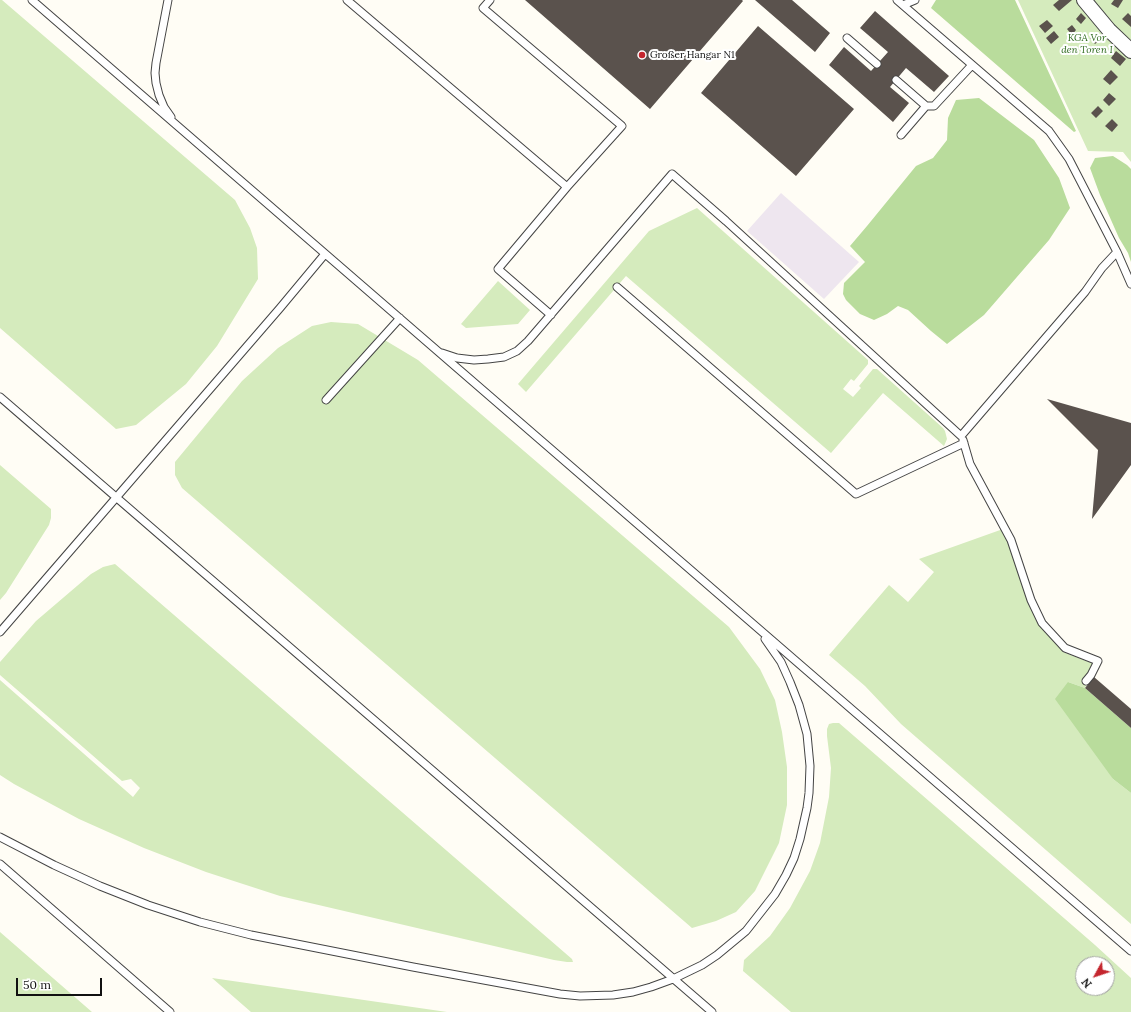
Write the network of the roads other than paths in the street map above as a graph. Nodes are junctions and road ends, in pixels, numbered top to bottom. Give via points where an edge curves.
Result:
1 (32, 0) edge
2 (168, 0) edge
3 (347, 0) edge
4 (490, 0) edge
5 (915, 0) edge
6 (1084, 0) edge
7 (900, 2) edge
8 (847, 38) dead end
9 (1131, 51) edge
10 (877, 64) dead end
11 (972, 65) junction
12 (896, 80) dead end
13 (926, 106) junction
14 (177, 126) junction
15 (901, 135) dead end
16 (567, 187) junction
17 (1117, 252) junction
18 (325, 254) junction
19 (1131, 284) edge
20 (617, 287) dead end
21 (551, 315) junction
22 (400, 318) junction
23 (432, 346) junction
24 (0, 396) edge
25 (326, 400) dead end
26 (962, 440) junction
27 (116, 497) junction
28 (752, 623) junction
29 (0, 632) edge
30 (1086, 681) dead end
31 (0, 837) edge
32 (0, 864) edge
33 (1131, 951) edge
34 (673, 979) junction
35 (170, 1012) edge
36 (712, 1012) edge

1 - 14 lane
2 - 14 lane via 155,73 164,107
3 - 16 lane
4 - 16 lane via 483,8 622,126
5 - 7 lane
6 - 9 street
7 - 11 lane
8 - 10 lane
11 - 13 lane via 934,106
11 - 17 lane via 1049,131 1069,159
12 - 13 lane
13 - 15 lane
14 - 18 lane
16 - 21 lane via 498,269
17 - 19 lane
17 - 26 lane
18 - 22 lane
18 - 27 lane
20 - 26 lane via 856,494
21 - 23 lane via 528,341 504,358 457,358
21 - 26 lane via 672,174
22 - 23 lane
22 - 25 lane
23 - 28 lane
24 - 27 lane
26 - 30 lane via 970,464 1011,540 1031,600 1042,623 1065,648 1098,661 1092,675
27 - 29 lane
27 - 34 lane
28 - 33 lane
28 - 34 lane via 781,662 803,718 810,766 804,827 786,875 775,894 746,931 717,955
31 - 34 lane via 54,865 148,905 252,935 560,994 613,995 645,989
32 - 35 lane
34 - 36 lane

